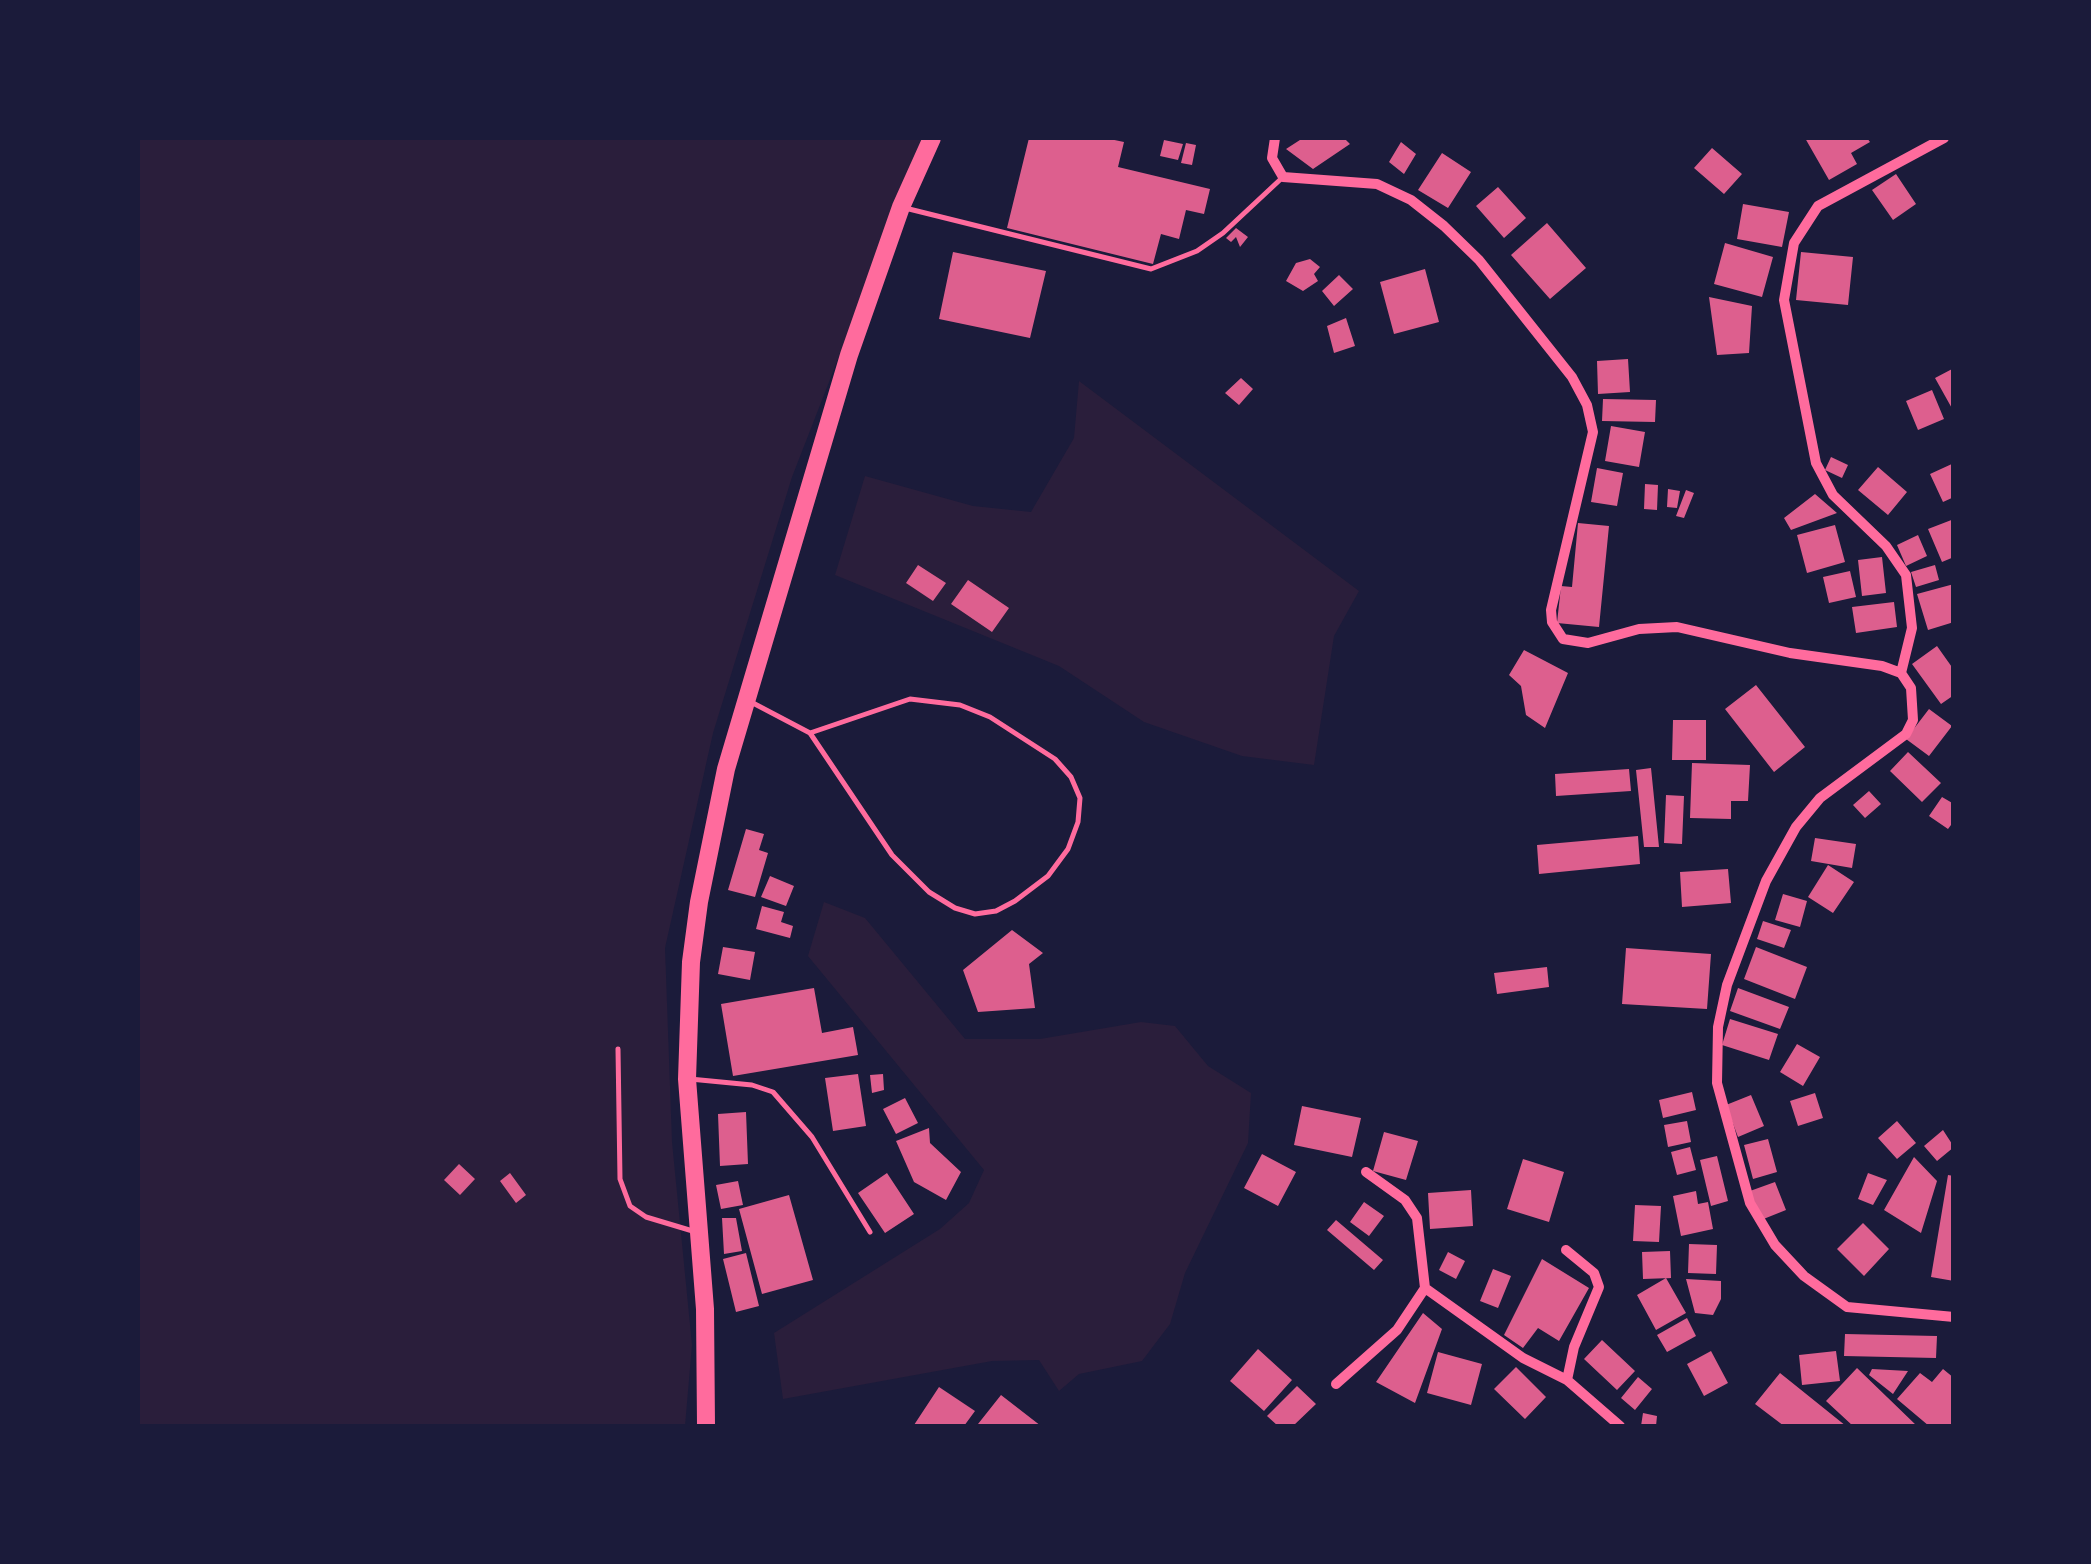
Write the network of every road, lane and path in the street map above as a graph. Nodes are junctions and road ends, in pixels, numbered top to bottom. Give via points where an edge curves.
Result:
1 (932, 138) edge
2 (1275, 138) edge
3 (1944, 138) edge
4 (1283, 177) junction
5 (900, 207) junction
6 (1902, 673) junction
7 (747, 700) junction
8 (810, 733) junction
9 (618, 1049) dead end
10 (687, 1079) junction
11 (1366, 1172) dead end
12 (870, 1232) dead end
13 (699, 1233) junction
14 (1566, 1250) dead end
15 (1425, 1288) junction
16 (1954, 1317) edge
17 (1567, 1380) junction
18 (1336, 1384) dead end
19 (706, 1426) edge
20 (1620, 1426) edge

1 - 5 main road
2 - 4 street via 1272,158
3 - 6 street via 1818,206 1794,243 1784,300 1823,480 1906,576 1912,628
4 - 5 lane via 1223,233 1151,269
4 - 6 street via 1356,180 1412,200 1479,260 1572,376 1593,432 1551,610 1563,639 1588,644 1677,626
5 - 7 main road
6 - 16 street via 1914,706 1906,734 1820,798 1766,881 1727,984 1717,1083 1750,1203 1804,1276 1848,1306
7 - 8 lane
7 - 10 main road via 699,902
8 - 8 lane via 892,855 955,908 996,912 1048,876 1068,848 1080,798 1072,777 990,717 960,705 910,699
9 - 13 lane via 620,1179 630,1206
10 - 12 lane via 773,1092 812,1137
10 - 13 main road
11 - 15 street via 1418,1218
13 - 19 main road
14 - 17 street via 1594,1273 1599,1287
15 - 17 street via 1523,1358
15 - 18 street via 1397,1330
17 - 20 street

